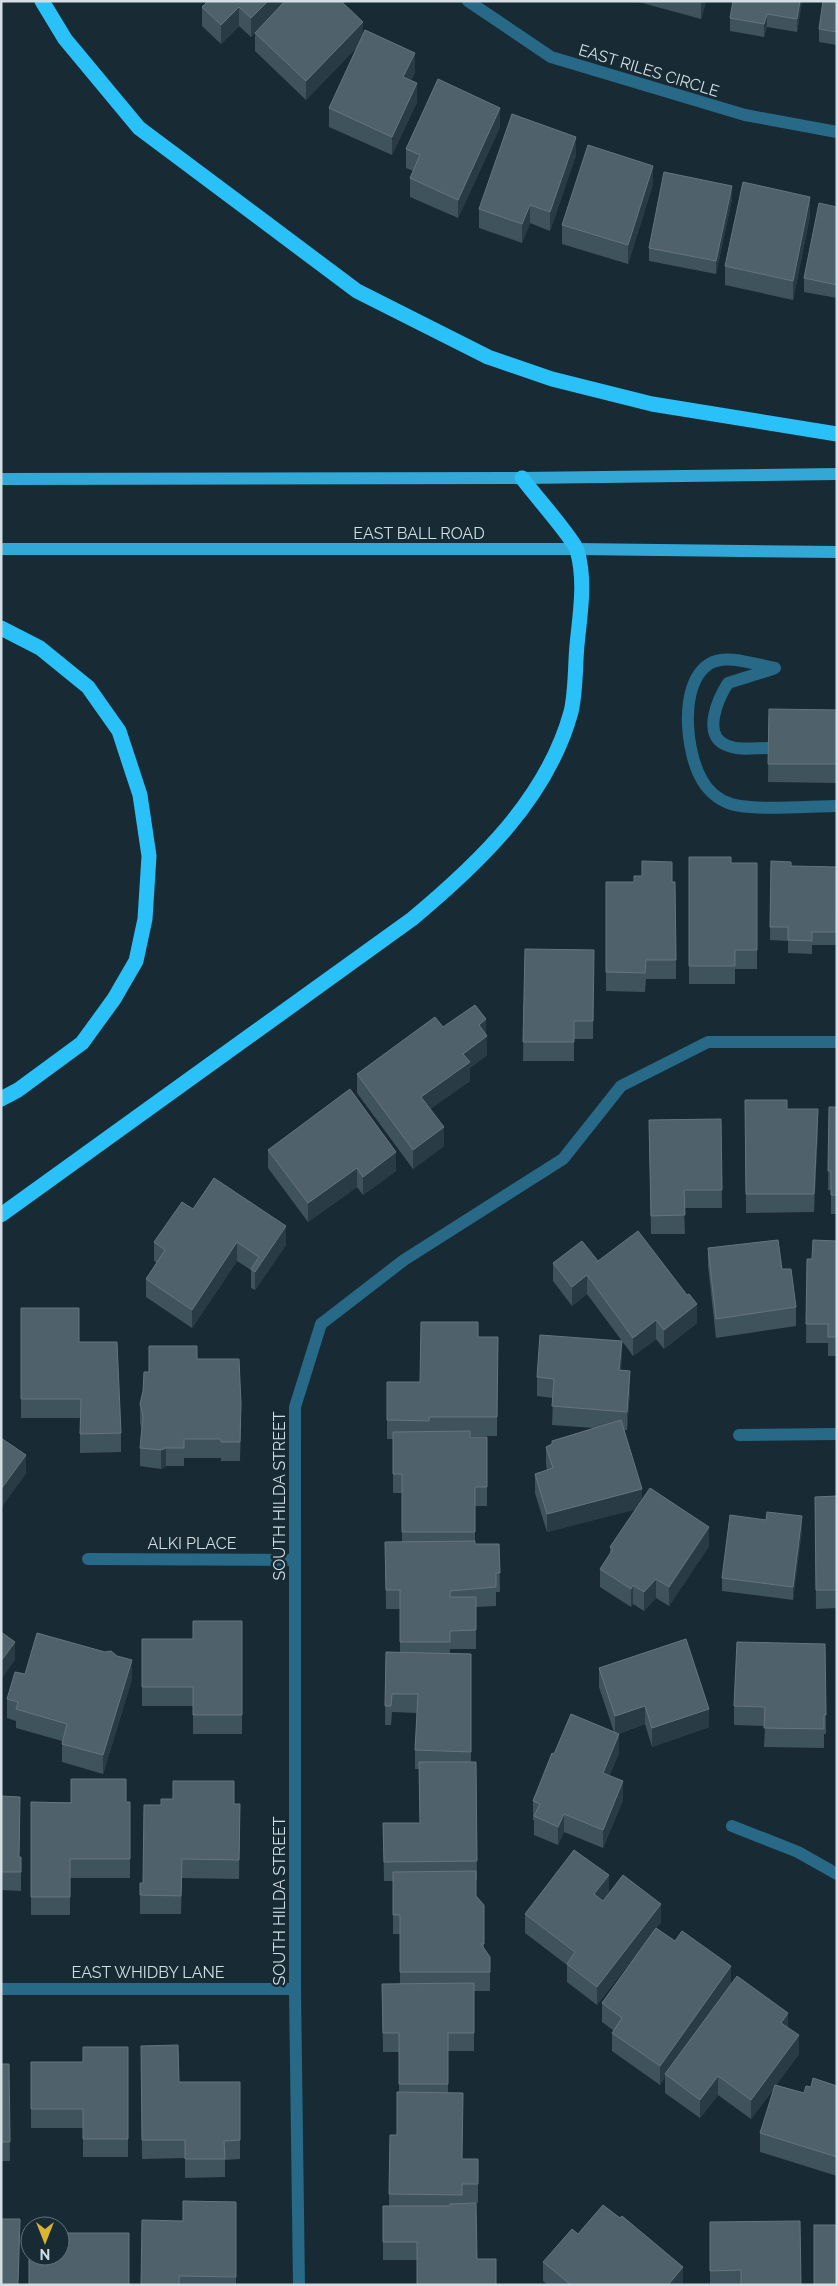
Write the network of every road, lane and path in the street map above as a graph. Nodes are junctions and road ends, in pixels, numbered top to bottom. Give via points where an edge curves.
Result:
1 (42, 1) edge
2 (468, 1) edge
3 (837, 132) edge
4 (837, 434) edge
5 (837, 474) edge
6 (522, 478) junction
7 (1, 479) edge
8 (1, 548) edge
9 (576, 549) junction
10 (837, 552) edge
11 (1, 628) edge
12 (768, 748) edge
13 (837, 806) edge
14 (837, 1042) edge
15 (1, 1099) edge
16 (1, 1216) edge
17 (837, 1434) edge
18 (739, 1436) dead end
19 (88, 1559) dead end
20 (294, 1560) junction
21 (732, 1826) dead end
22 (837, 1874) edge
23 (1, 1989) edge
24 (295, 1989) junction
25 (299, 2285) edge

1 - 4 highway via 65,39 138,128 357,291 488,357 552,379 652,404
2 - 3 street, EAST RILES CIRCLE via 551,57 745,115
5 - 6 main road
6 - 7 main road
6 - 9 highway
8 - 9 main road, EAST BALL ROAD
9 - 10 main road, EAST BALL ROAD
9 - 16 highway via 582,595 571,711 555,756 500,838 461,879 412,920
11 - 15 highway via 40,648 88,687 119,732 140,795 149,856 145,919 136,961 114,999 82,1043
12 - 13 street via 723,745 715,734 713,719 717,701 728,683 775,668 726,659 709,664 695,678 689,696 688,716 695,762 702,780 714,796 732,804 750,806
14 - 20 street, SOUTH HILDA STREET via 708,1042 621,1086 564,1159 404,1260 321,1324 295,1407
17 - 18 street
19 - 20 street, ALKI PLACE
20 - 24 street, SOUTH HILDA STREET
21 - 22 street via 798,1852
23 - 24 street, EAST WHIDBY LANE
24 - 25 street, SOUTH HILDA STREET

